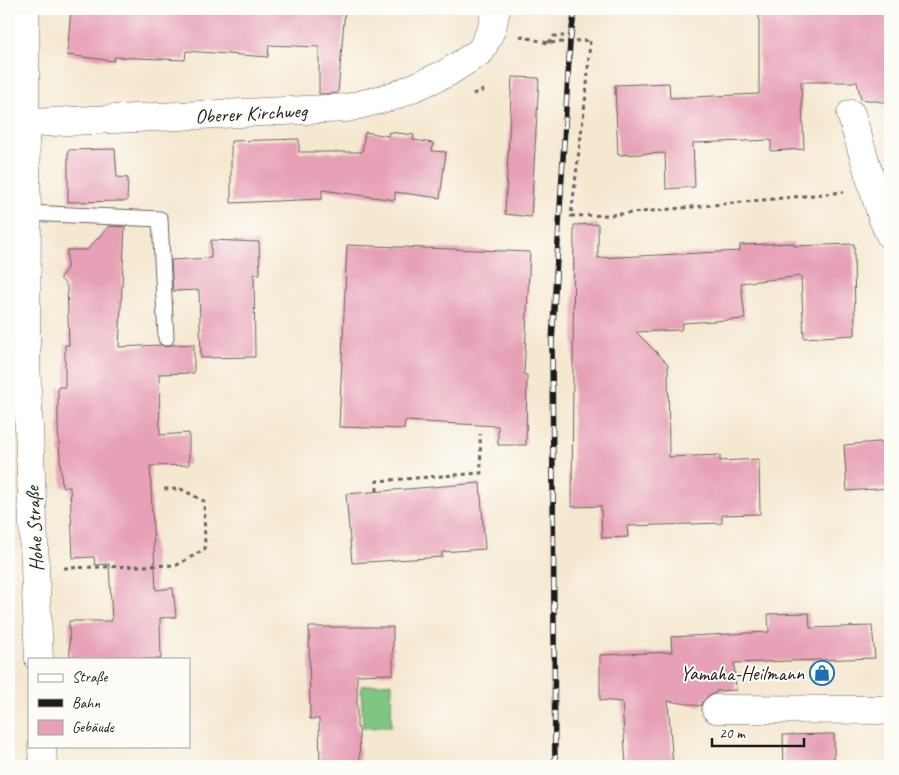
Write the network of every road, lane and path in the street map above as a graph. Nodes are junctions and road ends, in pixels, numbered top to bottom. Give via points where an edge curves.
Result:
1 (25, 9) edge
2 (490, 29) edge
3 (564, 36) dead end
4 (548, 44) junction
5 (851, 114) dead end
6 (17, 124) edge
7 (874, 189) junction
8 (27, 213) junction
9 (890, 235) edge
10 (166, 338) dead end
11 (480, 434) dead end
12 (162, 489) dead end
13 (377, 491) dead end
14 (36, 569) junction
15 (39, 658) edge
16 (716, 709) dead end
17 (890, 710) edge
18 (42, 748) edge
19 (43, 766) edge

1 - 6 street, Hohe Straße
2 - 4 path
2 - 6 street, Oberer Kirchweg via 447,73 394,96 347,108
3 - 4 path via 554,36
4 - 7 path via 590,40 571,216 611,215
5 - 7 street
6 - 8 street, Hohe Straße
7 - 9 street
8 - 10 lane via 160,219
8 - 14 street, Hohe Straße via 26,361
11 - 13 path via 481,472 377,481
12 - 14 path via 180,489 204,501 205,549 177,565
14 - 15 street, Hohe Straße
16 - 17 street
18 - 19 street

